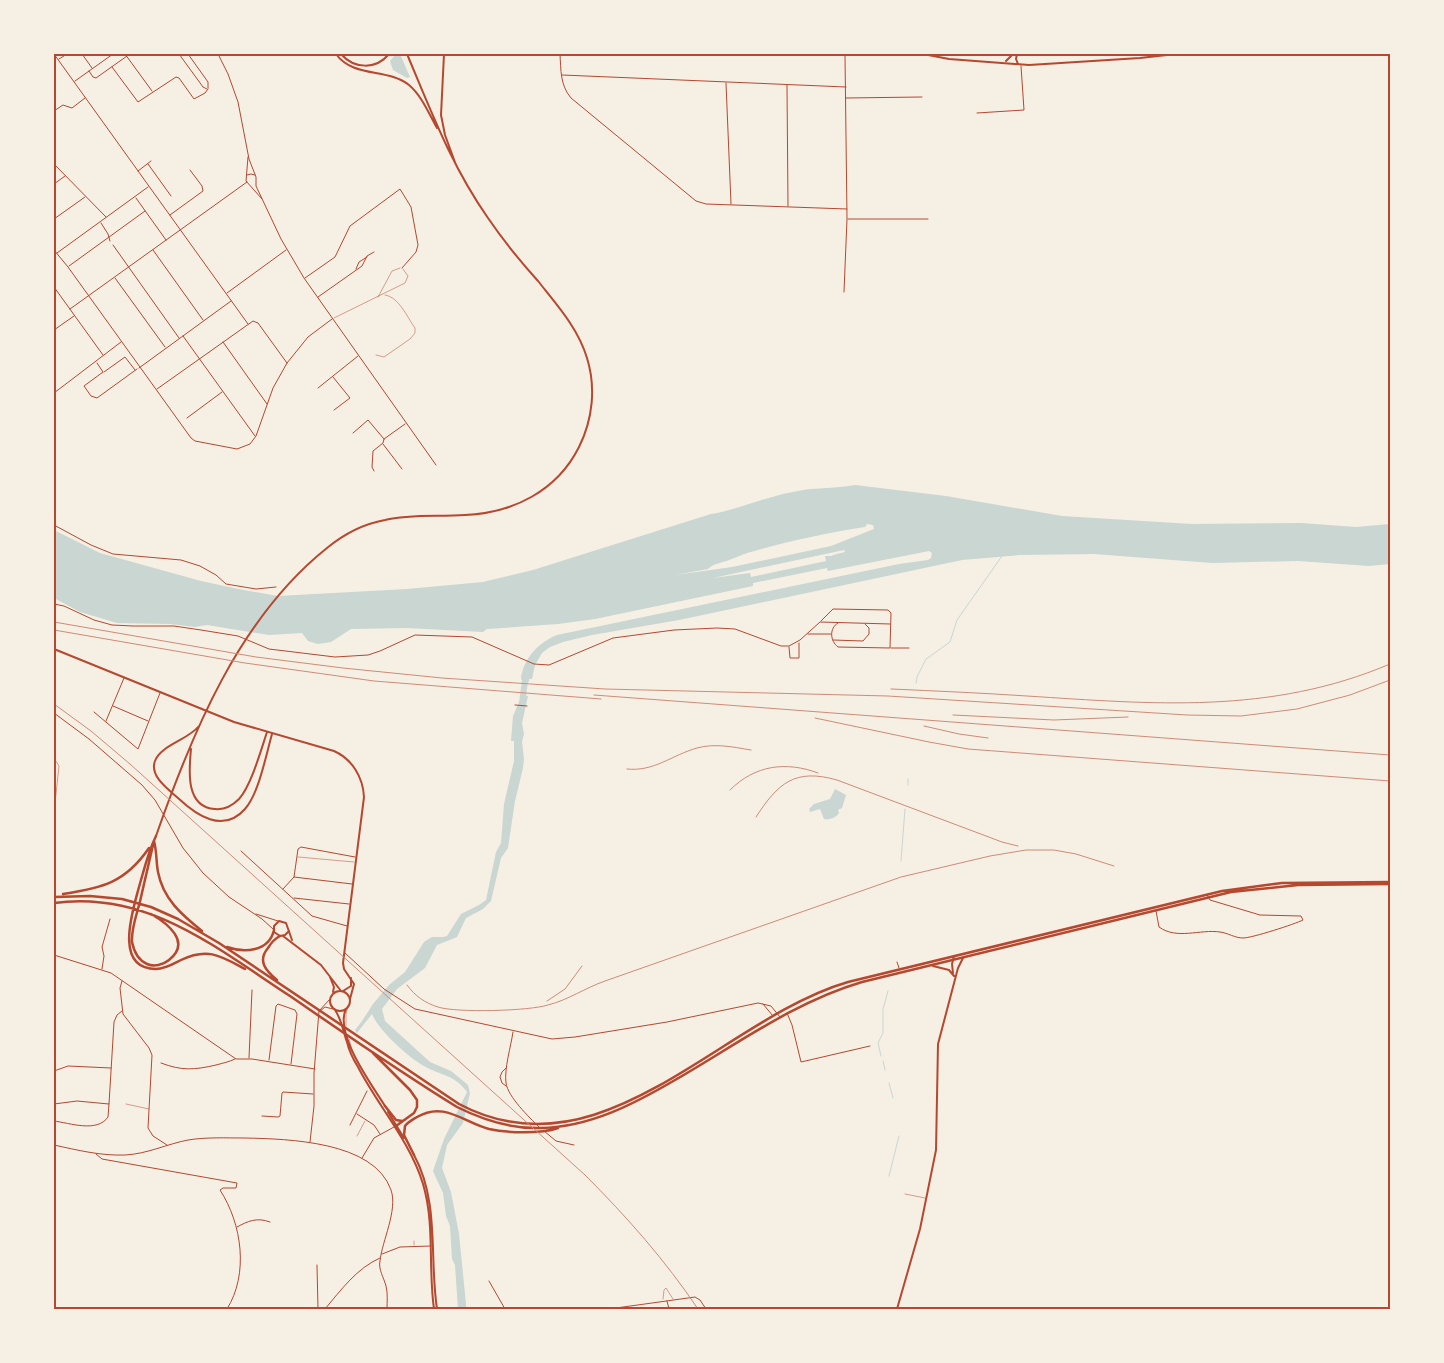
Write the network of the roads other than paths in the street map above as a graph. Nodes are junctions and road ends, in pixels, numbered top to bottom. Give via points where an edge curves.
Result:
1 (54, 54) edge
2 (67, 54) edge
3 (82, 54) edge
4 (113, 54) edge
5 (126, 54) edge
6 (179, 54) edge
7 (188, 54) edge
8 (218, 54) edge
9 (336, 54) edge
10 (341, 54) edge
11 (389, 54) edge
12 (407, 54) edge
13 (444, 54) edge
14 (560, 54) edge
15 (845, 54) edge
16 (923, 54) edge
17 (1015, 54) edge
18 (1169, 54) edge
19 (1176, 54) edge
20 (1164, 55) junction
21 (127, 56) junction
22 (58, 60) junction
23 (1004, 62) junction
24 (1020, 64) junction
25 (112, 67) junction
26 (93, 68) junction
27 (89, 71) junction
28 (561, 75) junction
29 (74, 82) junction
30 (726, 82) junction
31 (787, 85) junction
32 (846, 87) junction
33 (208, 89) junction
34 (152, 92) junction
35 (922, 97) dead end
36 (85, 98) junction
37 (846, 98) junction
38 (54, 111) edge
39 (977, 113) dead end
40 (443, 140) junction
41 (248, 154) junction
42 (151, 161) dead end
43 (54, 164) edge
44 (148, 164) junction
45 (458, 169) junction
46 (190, 170) dead end
47 (138, 171) junction
48 (65, 175) junction
49 (247, 176) junction
50 (256, 176) junction
51 (247, 182) junction
52 (255, 182) junction
53 (54, 184) edge
54 (250, 184) junction
55 (149, 187) junction
56 (86, 196) junction
57 (171, 196) dead end
58 (135, 197) junction
59 (264, 202) junction
60 (731, 205) junction
61 (788, 207) junction
62 (847, 209) junction
63 (145, 211) junction
64 (170, 216) junction
65 (107, 217) junction
66 (54, 219) edge
67 (847, 219) junction
68 (928, 219) dead end
69 (100, 222) junction
70 (180, 230) junction
71 (108, 238) junction
72 (166, 240) junction
73 (110, 241) dead end
74 (113, 245) dead end
75 (54, 250) edge
76 (152, 250) junction
77 (287, 250) junction
78 (374, 252) dead end
79 (57, 253) junction
80 (367, 256) junction
81 (68, 267) junction
82 (128, 267) junction
83 (402, 268) junction
84 (355, 270) junction
85 (115, 277) junction
86 (304, 278) junction
87 (54, 288) edge
88 (844, 292) dead end
89 (226, 293) junction
90 (383, 295) junction
91 (89, 296) junction
92 (317, 297) junction
93 (378, 297) junction
94 (232, 301) junction
95 (70, 309) junction
96 (74, 316) junction
97 (332, 319) junction
98 (204, 321) junction
99 (248, 324) junction
100 (54, 330) edge
101 (183, 336) junction
102 (179, 338) junction
103 (122, 341) junction
104 (223, 342) junction
105 (166, 348) junction
106 (376, 354) dead end
107 (103, 355) junction
108 (358, 355) junction
109 (200, 358) junction
110 (97, 363) dead end
111 (286, 363) junction
112 (139, 368) junction
113 (135, 370) junction
114 (103, 372) junction
115 (332, 376) junction
116 (318, 388) dead end
117 (156, 390) junction
118 (223, 391) junction
119 (54, 394) edge
120 (267, 405) junction
121 (334, 410) dead end
122 (186, 418) dead end
123 (406, 423) junction
124 (354, 433) dead end
125 (256, 436) junction
126 (384, 439) junction
127 (383, 443) junction
128 (436, 465) dead end
129 (402, 469) dead end
130 (374, 471) dead end
131 (54, 525) edge
132 (276, 587) dead end
133 (54, 604) edge
134 (820, 622) junction
135 (838, 622) junction
136 (865, 623) junction
137 (890, 624) junction
138 (807, 634) junction
139 (832, 634) junction
140 (833, 640) junction
141 (799, 642) junction
142 (789, 646) junction
143 (890, 648) junction
144 (909, 648) dead end
145 (54, 649) edge
146 (124, 678) junction
147 (160, 693) junction
148 (516, 705) dead end
149 (113, 706) junction
150 (527, 706) dead end
151 (94, 712) dead end
152 (54, 713) edge
153 (106, 721) junction
154 (149, 722) junction
155 (200, 724) junction
156 (267, 732) junction
157 (272, 734) junction
158 (191, 747) junction
159 (54, 758) edge
160 (54, 813) edge
161 (156, 836) joint
162 (153, 842) junction
163 (241, 851) dead end
164 (297, 857) junction
165 (356, 857) junction
166 (356, 862) junction
167 (294, 877) junction
168 (1390, 883) edge
169 (353, 884) junction
170 (282, 889) junction
171 (1207, 896) junction
172 (54, 897) edge
173 (292, 899) junction
174 (54, 903) edge
175 (350, 904) junction
176 (1157, 907) junction
177 (144, 911) junction
178 (253, 913) junction
179 (110, 919) dead end
180 (279, 921) junction
181 (347, 927) junction
182 (274, 930) junction
183 (289, 931) junction
184 (281, 936) junction
185 (211, 938) junction
186 (294, 944) junction
187 (223, 946) junction
188 (344, 952) junction
189 (54, 955) edge
190 (966, 956) junction
191 (954, 958) junction
192 (897, 962) dead end
193 (923, 966) junction
194 (958, 968) junction
195 (899, 969) junction
196 (102, 970) junction
197 (253, 972) junction
198 (893, 972) junction
199 (328, 973) junction
200 (350, 976) junction
201 (954, 976) junction
202 (122, 981) junction
203 (953, 986) junction
204 (285, 988) junction
205 (252, 990) dead end
206 (342, 991) junction
207 (333, 994) junction
208 (330, 999) junction
209 (350, 999) junction
210 (760, 1003) junction
211 (347, 1008) junction
212 (784, 1009) junction
213 (334, 1010) junction
214 (122, 1011) junction
215 (778, 1013) junction
216 (319, 1014) junction
217 (787, 1014) junction
218 (773, 1016) junction
219 (780, 1018) junction
220 (775, 1021) junction
221 (513, 1032) junction
222 (870, 1046) dead end
223 (368, 1049) junction
224 (235, 1058) junction
225 (249, 1058) junction
226 (269, 1062) junction
227 (161, 1063) dead end
228 (291, 1065) junction
229 (507, 1067) junction
230 (111, 1068) junction
231 (315, 1069) junction
232 (54, 1071) edge
233 (506, 1086) junction
234 (367, 1092) dead end
235 (314, 1094) junction
236 (453, 1102) junction
237 (54, 1104) edge
238 (109, 1104) junction
239 (126, 1104) dead end
240 (385, 1106) junction
241 (150, 1109) junction
242 (473, 1112) junction
243 (356, 1114) junction
244 (262, 1116) dead end
245 (366, 1120) junction
246 (54, 1121) edge
247 (403, 1121) junction
248 (407, 1124) junction
249 (350, 1125) dead end
250 (395, 1126) junction
251 (564, 1126) junction
252 (380, 1134) junction
253 (356, 1136) dead end
254 (310, 1143) junction
255 (574, 1144) dead end
256 (54, 1145) edge
257 (168, 1145) junction
258 (96, 1153) junction
259 (414, 1155) junction
260 (361, 1158) junction
261 (427, 1193) junction
262 (905, 1194) dead end
263 (926, 1198) junction
264 (270, 1222) dead end
265 (236, 1228) junction
266 (414, 1241) dead end
267 (414, 1246) junction
268 (432, 1246) junction
269 (381, 1254) junction
270 (380, 1258) junction
271 (318, 1265) dead end
272 (489, 1281) dead end
273 (674, 1299) junction
274 (667, 1300) junction
275 (663, 1301) junction
276 (227, 1308) edge
277 (231, 1309) edge
278 (318, 1309) edge
279 (325, 1309) edge
280 (387, 1309) edge
281 (436, 1309) edge
282 (505, 1309) edge
283 (610, 1309) edge
284 (669, 1309) edge
285 (706, 1309) edge
286 (897, 1309) edge

1 - 22 street
2 - 22 street
3 - 26 street
4 - 26 street
5 - 21 street
6 - 33 street via 203,87
7 - 33 street via 208,82
8 - 41 street via 238,102
9 - 40 main road via 348,66 394,77 411,87
10 - 11 main road via 351,63 366,66 378,63
12 - 40 main road
13 - 45 main road via 441,115
14 - 28 street
15 - 32 street
16 - 23 main road via 951,60
17 - 23 main road
17 - 24 main road
18 - 20 main road
19 - 20 main road
20 - 24 main road
21 - 25 street
21 - 34 street
22 - 29 street
23 - 24 main road
24 - 39 street via 1024,110
25 - 27 street via 96,78
25 - 34 street via 136,101 140,102
26 - 27 street
27 - 29 street
28 - 30 street
28 - 60 street via 564,88 573,100 694,200 704,204
29 - 36 street
30 - 31 street
30 - 60 street
31 - 32 street
31 - 61 street
32 - 37 street
33 - 34 street via 194,99 176,77
35 - 37 street
36 - 38 street via 72,108 63,105
36 - 47 street
37 - 62 street
40 - 45 main road
41 - 49 street
41 - 50 street
42 - 44 street
43 - 48 street
44 - 47 street
44 - 57 street
45 - 155 main road via 496,230 559,306 581,340 592,385 592,408 585,435 560,475 544,490 523,502 487,513 407,517 369,524 331,544 267,610 223,677
46 - 64 street via 203,190
47 - 55 street
48 - 53 street
48 - 56 street
49 - 50 street
49 - 51 street
50 - 52 street
51 - 54 street
51 - 70 street
52 - 54 street
52 - 59 street
54 - 59 street
55 - 58 street
55 - 64 street
56 - 65 street
56 - 66 street
58 - 63 street
58 - 65 street
59 - 77 street
60 - 61 street
61 - 62 street
62 - 67 street
63 - 71 street
63 - 72 street
64 - 70 street
65 - 69 street
67 - 68 street
67 - 88 street
69 - 71 street
69 - 79 street
70 - 72 street
70 - 89 street
71 - 73 street
71 - 81 street
72 - 76 street
74 - 82 street
75 - 79 street
76 - 82 street
76 - 98 street
77 - 86 street
77 - 89 street
78 - 80 street
79 - 81 street
80 - 84 street
80 - 84 street via 363,265
81 - 91 street
82 - 85 street
82 - 102 street
83 - 86 street via 418,245 411,207 400,189 350,226 335,257
83 - 90 lane via 407,274 406,282
83 - 93 lane via 393,270
84 - 92 street
85 - 91 street
85 - 105 street
86 - 92 street
87 - 95 street
89 - 94 street
90 - 93 lane
90 - 106 lane via 395,299 415,328 415,333 384,357
91 - 95 street
91 - 103 street
92 - 97 street
93 - 97 lane
94 - 98 street
94 - 99 street
95 - 96 street
96 - 100 street
96 - 107 street
97 - 108 street
97 - 111 street via 308,337
98 - 101 street
99 - 104 street
99 - 111 street via 257,322
101 - 102 street
101 - 109 street
102 - 105 street
103 - 107 street
103 - 112 street
104 - 109 street
104 - 120 street
105 - 112 street
107 - 119 street
108 - 115 street
108 - 123 street
109 - 117 street
109 - 118 street
110 - 114 street
111 - 120 street
112 - 113 street
112 - 117 street
113 - 114 street via 125,357
113 - 114 street via 97,398 91,396 84,386
115 - 116 street
115 - 121 street via 350,398
117 - 125 street via 194,440 239,449
118 - 122 street
118 - 125 street
120 - 125 street
123 - 126 street
123 - 128 street
124 - 126 street via 368,420
126 - 127 street
127 - 129 street
127 - 130 street via 372,452
131 - 132 street via 113,554 181,560 200,566 226,584 252,589
133 - 142 street via 112,625 195,629 238,636 269,649 340,658 370,654 415,635 476,638 536,664 549,665 613,638 674,630 735,629
134 - 135 street
134 - 137 street via 833,609 887,610 891,613
134 - 138 street
135 - 136 street
135 - 139 street
136 - 137 street
136 - 140 street via 869,634 863,641
137 - 143 street
138 - 139 street
138 - 141 street
139 - 140 street
140 - 143 street via 838,647
141 - 142 street
141 - 142 street via 799,658 790,658
143 - 144 street
145 - 146 main road
146 - 147 main road
146 - 149 street
147 - 154 street
147 - 156 main road
148 - 150 street
149 - 153 street
149 - 154 street
151 - 153 street
152 - 178 street via 142,785 198,868 223,892
153 - 154 street via 138,749
155 - 157 main road via 189,736 160,753 154,767 167,788 194,812 212,820 233,818 248,805
155 - 158 main road
156 - 157 main road
156 - 158 main road via 244,792 224,808 205,806 194,795 190,778
157 - 165 main road via 336,752 359,776 364,794
158 - 161 main road
159 - 160 lane via 60,766
161 - 162 main road
162 - 172 main road via 136,866 116,881
162 - 177 main road via 132,940 134,950 143,962 161,964 174,954 177,940 164,922
162 - 185 main road via 159,877 167,896 181,913
162 - 197 main road via 131,917 128,936 134,957 144,966 163,969 208,953 224,957
163 - 170 street
164 - 165 street via 298,849 304,846
164 - 166 lane
164 - 167 street
165 - 166 main road
166 - 169 main road
167 - 169 street
167 - 170 street
168 - 171 main road via 1288,886
169 - 175 main road
170 - 173 street
171 - 176 main road
171 - 176 street via 1210,901 1257,915 1300,916 1303,920 1244,938 1218,931 1182,934 1160,928
172 - 185 main road via 90,896 131,901 169,915
173 - 175 street
173 - 181 street via 312,916
174 - 177 main road via 99,902
175 - 181 main road
176 - 190 main road
176 - 191 main road
177 - 197 main road via 187,930
178 - 180 street
178 - 182 street
179 - 196 street via 102,947
180 - 182 main road
180 - 183 main road via 286,922
181 - 188 main road
182 - 184 main road
182 - 187 main road via 268,942 257,948 238,951
183 - 184 main road
183 - 186 main road
184 - 186 main road
184 - 204 main road via 265,951 263,962 267,971
185 - 187 main road
186 - 199 main road
187 - 204 main road
188 - 200 main road via 343,966
188 - 221 street via 384,989 410,1007
189 - 196 street
190 - 191 main road
190 - 194 main road
191 - 193 main road
191 - 194 main road
191 - 195 main road
191 - 201 main road
192 - 195 street
193 - 198 main road
193 - 201 main road via 948,970
194 - 203 main road
195 - 198 main road
196 - 202 street
197 - 223 main road
198 - 212 main road via 830,987
198 - 217 main road via 836,990
199 - 206 main road
199 - 207 main road
200 - 206 main road via 351,986
200 - 209 main road via 354,985
201 - 203 main road
202 - 214 street
202 - 224 street
203 - 263 main road via 938,1047 937,1145
204 - 236 main road
205 - 225 street
206 - 207 main road
206 - 209 main road
207 - 208 main road
208 - 213 main road
208 - 216 street via 320,1008
209 - 211 main road
210 - 215 street via 770,1005
210 - 218 street
210 - 221 street via 568,1038 552,1039
211 - 213 main road via 341,1012
211 - 240 main road via 344,1024 348,1040
212 - 215 main road
212 - 217 street
213 - 216 street via 324,1008
213 - 250 main road via 358,1068
214 - 230 street via 115,1021
214 - 241 street via 152,1053
215 - 218 main road
215 - 219 street
216 - 231 street
217 - 219 main road
217 - 222 street via 801,1062
218 - 220 street
218 - 242 main road via 626,1102 584,1118 541,1125
219 - 220 main road
220 - 251 main road via 643,1098 604,1115
221 - 229 street
223 - 236 main road
223 - 247 main road via 416,1097 416,1110
224 - 225 street
224 - 227 street via 202,1069 179,1069
225 - 226 street
226 - 228 street
226 - 228 street via 278,1004 295,1010 297,1014
228 - 231 street
229 - 233 street
229 - 233 street via 500,1078
230 - 232 street via 68,1066
230 - 238 street
231 - 235 street
233 - 255 street via 529,1117 552,1139
234 - 243 street
235 - 244 street via 283,1092 280,1116
235 - 254 street
236 - 242 main road
237 - 238 street via 74,1101
238 - 246 street via 108,1117 99,1125
239 - 241 lane
240 - 247 main road via 396,1120
240 - 250 main road
241 - 257 street via 149,1129 152,1135
242 - 251 main road via 496,1122 522,1127
243 - 245 street
243 - 249 street
245 - 252 street
245 - 253 lane
247 - 250 main road
248 - 250 main road
248 - 251 main road via 429,1111 438,1110 492,1130 548,1131
248 - 259 main road via 404,1133
250 - 252 street
250 - 259 main road
250 - 261 main road
252 - 260 street
254 - 257 street via 218,1138
254 - 260 street
256 - 258 street
257 - 258 street via 128,1155
258 - 265 street via 102,1159 236,1182 236,1188 220,1190
259 - 261 main road
260 - 269 street via 380,1172 392,1193
261 - 268 main road via 432,1215
262 - 263 lane
263 - 286 main road
264 - 265 street via 256,1219
265 - 276 street via 240,1274
266 - 267 lane
267 - 268 street
267 - 269 street via 398,1247
268 - 281 main road
269 - 270 street
270 - 279 street via 354,1277
270 - 280 street
271 - 278 street
272 - 282 street
273 - 274 street
273 - 275 lane via 666,1288
273 - 285 street via 696,1297
274 - 275 street
274 - 284 street
275 - 283 street
276 - 277 street

